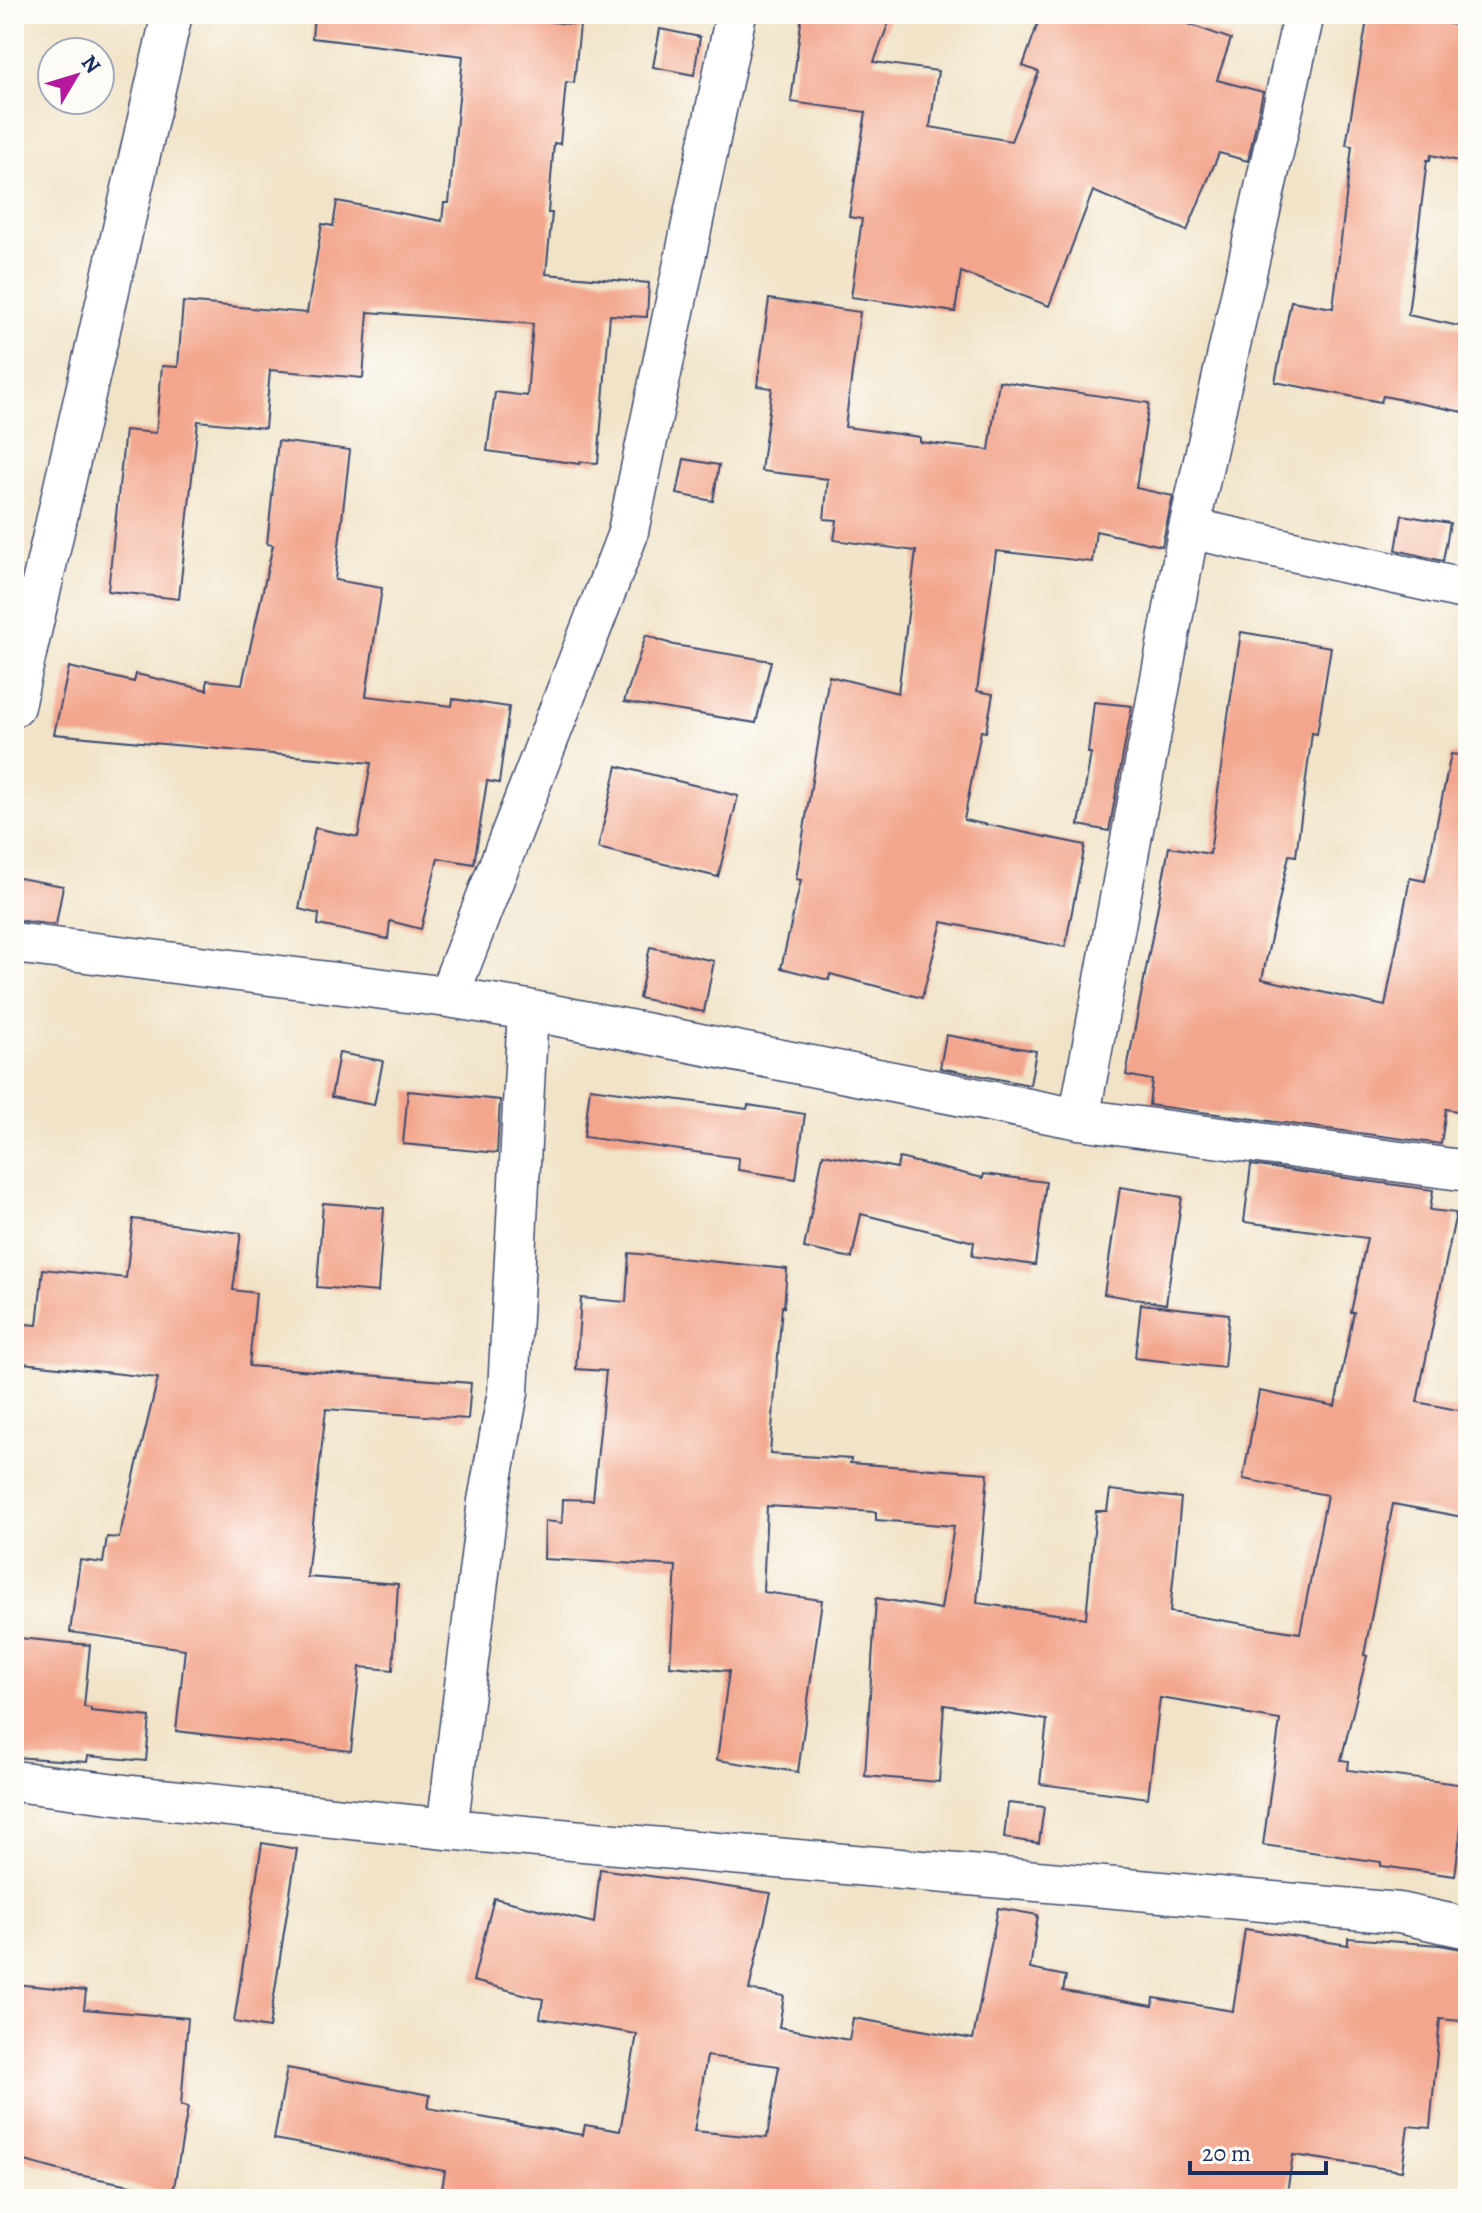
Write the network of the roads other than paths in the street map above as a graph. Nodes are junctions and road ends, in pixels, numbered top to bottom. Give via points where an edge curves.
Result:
1 (172, 14) edge
2 (736, 14) edge
3 (1304, 14) edge
4 (1189, 528) junction
5 (1468, 590) edge
6 (14, 706) edge
7 (14, 943) edge
8 (448, 997) junction
9 (528, 1010) junction
10 (1079, 1119) junction
11 (1468, 1171) edge
12 (14, 1781) edge
13 (447, 1829) junction
14 (1468, 1928) edge

1 - 6 street
2 - 8 street via 627,536
3 - 4 street
4 - 5 street
4 - 10 street
7 - 8 street
8 - 9 street
9 - 10 street
9 - 13 street via 508,1392 488,1501
10 - 11 street
12 - 13 street
13 - 14 street via 1399,1913

